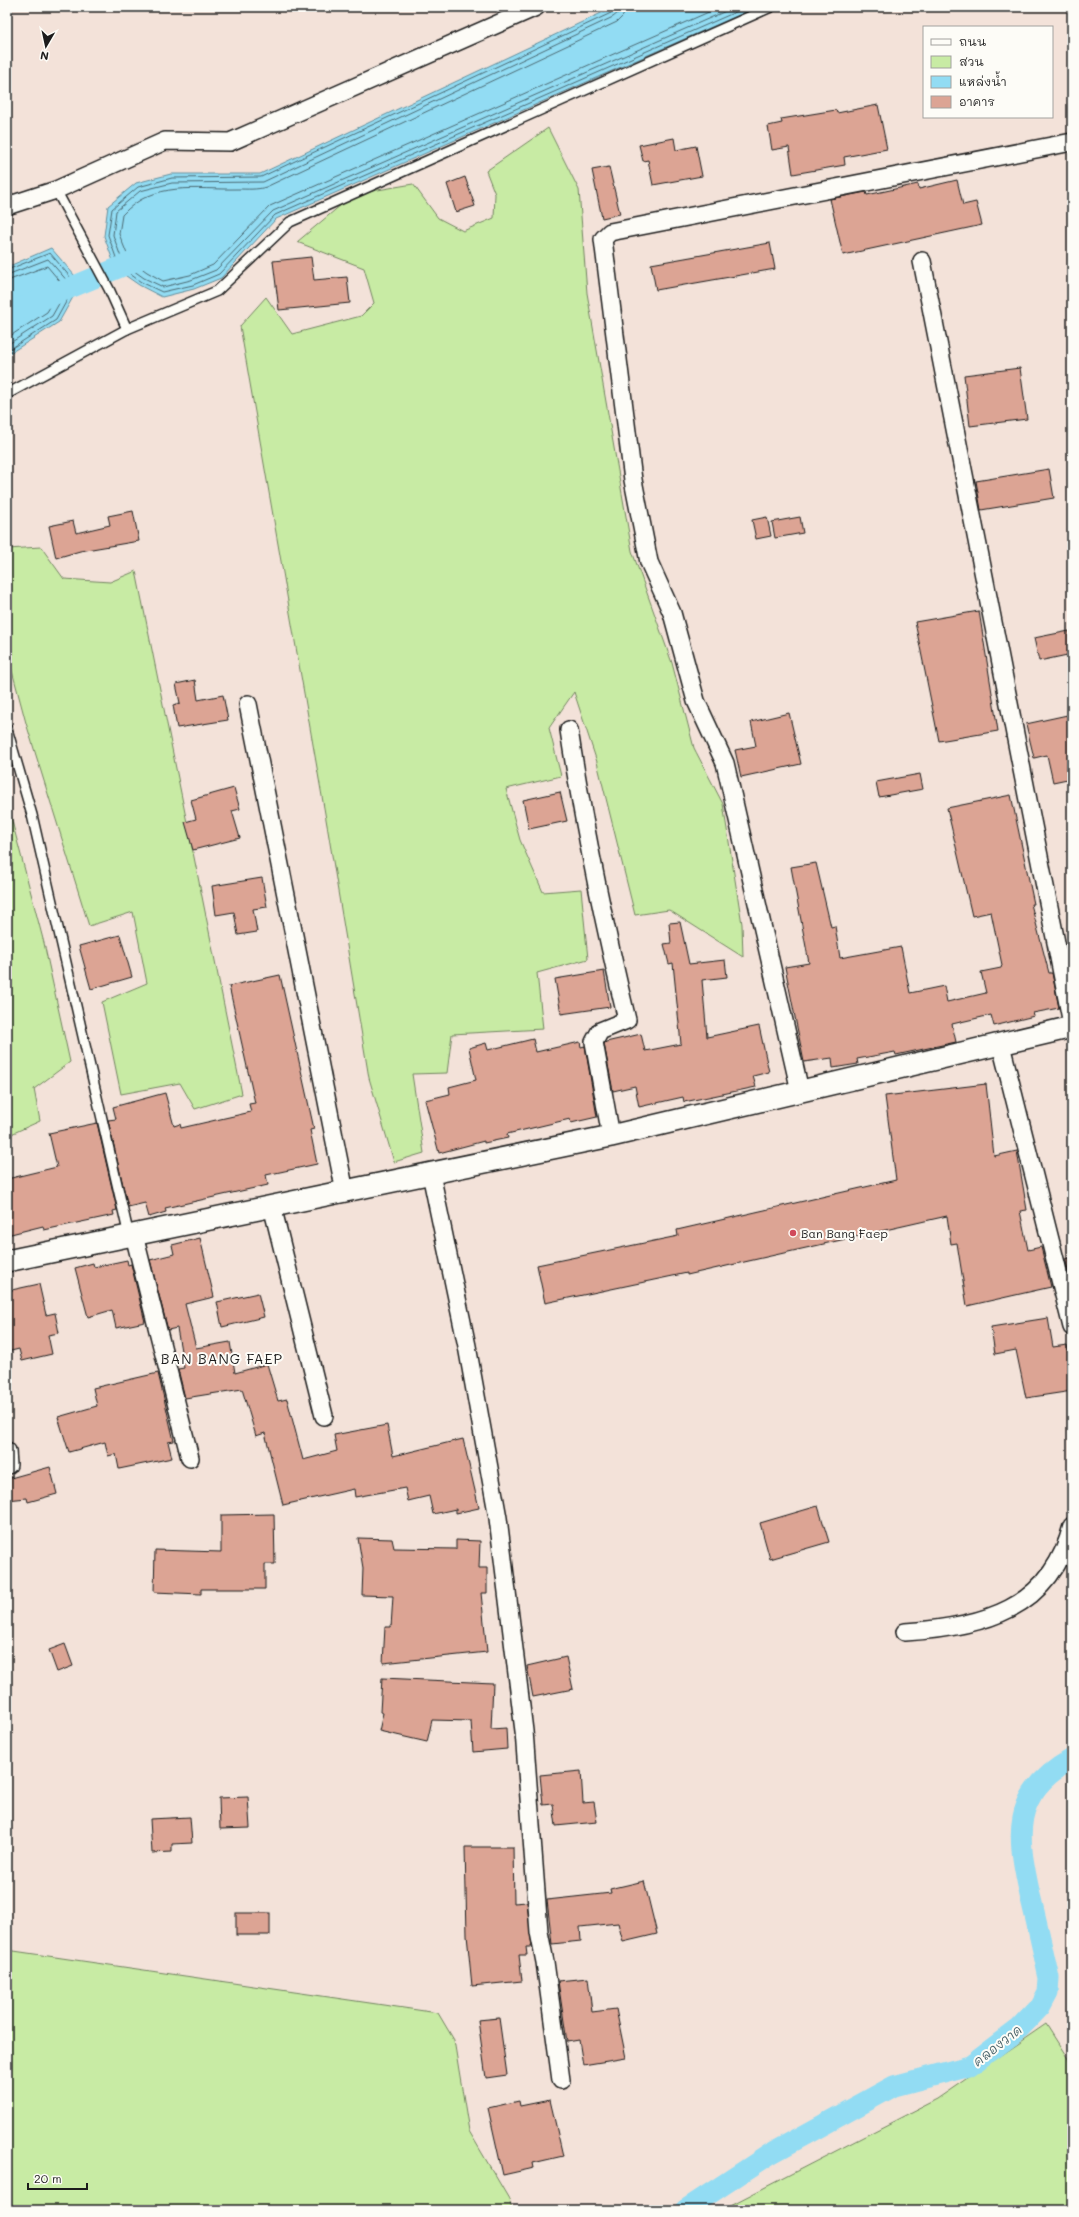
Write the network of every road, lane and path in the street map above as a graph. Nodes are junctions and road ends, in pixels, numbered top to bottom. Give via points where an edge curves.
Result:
1 (536, 7) edge
2 (772, 7) edge
3 (1072, 142) edge
4 (56, 190) junction
5 (7, 206) edge
6 (922, 260) dead end
7 (127, 329) junction
8 (7, 394) edge
9 (248, 704) dead end
10 (7, 729) edge
11 (569, 730) dead end
12 (1072, 1024) edge
13 (1072, 1027) edge
14 (1001, 1045) junction
15 (800, 1091) junction
16 (611, 1136) junction
17 (431, 1174) junction
18 (345, 1192) junction
19 (272, 1206) junction
20 (131, 1235) junction
21 (7, 1261) edge
22 (1072, 1327) edge
23 (324, 1416) dead end
24 (190, 1458) dead end
25 (1072, 1526) edge
26 (905, 1632) dead end
27 (561, 2080) dead end

1 - 4 street via 230,142 165,141
2 - 7 lane via 290,222 217,291
3 - 15 street via 610,232 603,239 633,480 649,562 672,613 696,701 725,764
4 - 5 street
4 - 7 lane via 109,289
6 - 12 street
7 - 8 lane
9 - 18 street
10 - 20 lane via 32,815
11 - 16 street via 584,828 604,927 627,1020 600,1031 594,1042
13 - 14 street
14 - 15 street
14 - 22 street
15 - 16 street
16 - 17 street
17 - 18 street
17 - 27 street via 467,1346 498,1521 524,1730 539,1932
18 - 19 street
19 - 20 street
19 - 23 street
20 - 21 street
20 - 24 street
25 - 26 street via 1062,1554 1050,1575 1035,1592 1017,1605 992,1618 964,1626

